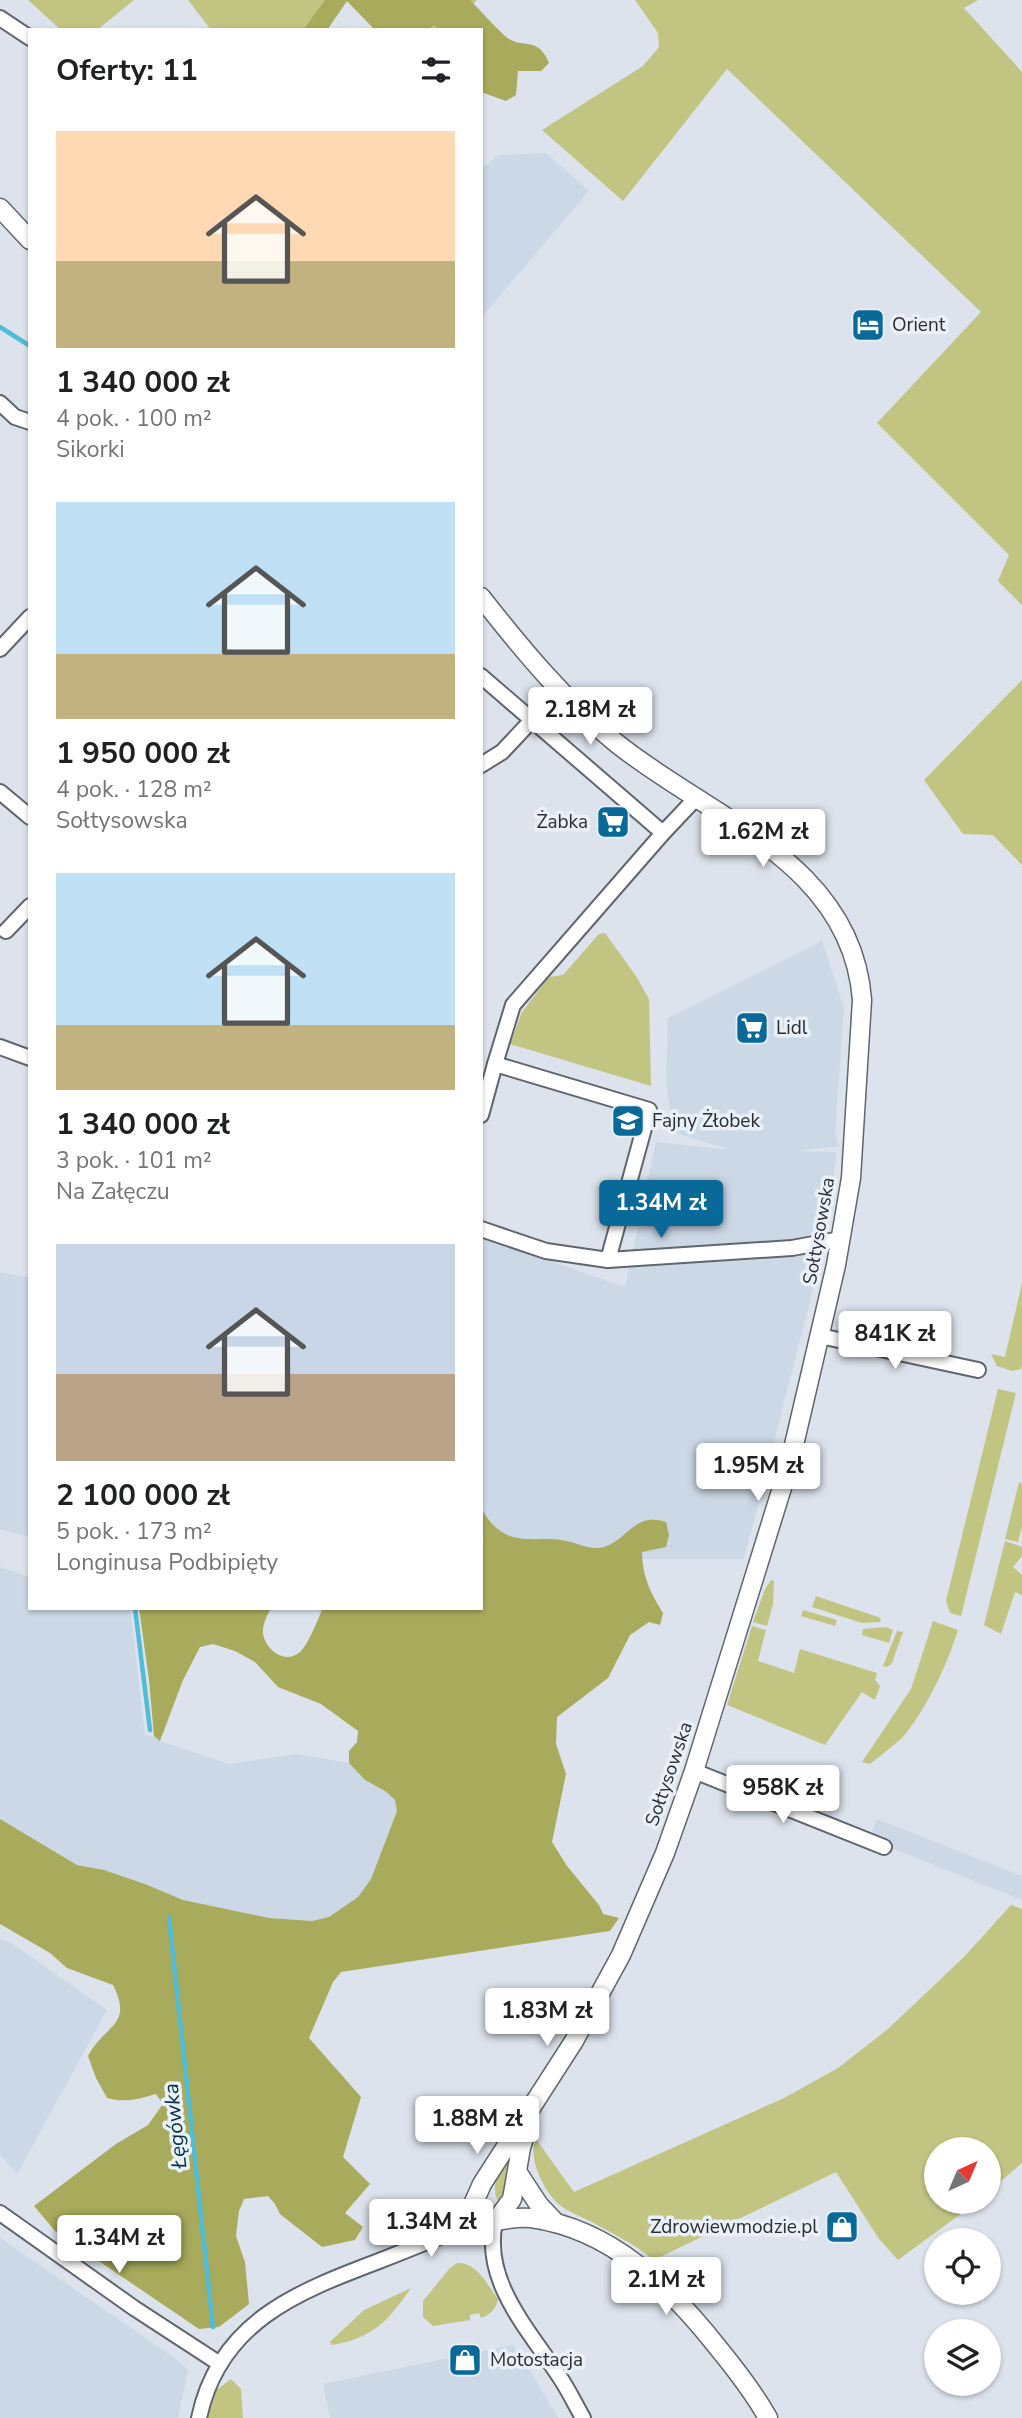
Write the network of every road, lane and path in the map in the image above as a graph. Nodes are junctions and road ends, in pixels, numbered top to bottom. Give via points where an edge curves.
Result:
1 (0, 18) edge
2 (28, 37) edge
3 (0, 208) edge
4 (28, 238) edge
5 (0, 403) edge
6 (28, 421) edge
7 (483, 599) edge
8 (28, 619) edge
9 (0, 649) edge
10 (483, 678) edge
11 (532, 720) junction
12 (483, 764) edge
13 (0, 792) edge
14 (697, 797) junction
15 (28, 815) edge
16 (663, 833) junction
17 (28, 910) edge
18 (6, 931) dead end
19 (0, 1047) edge
20 (28, 1057) edge
21 (495, 1064) junction
22 (483, 1108) edge
23 (483, 1229) edge
24 (841, 1239) junction
25 (608, 1260) junction
26 (820, 1336) junction
27 (978, 1370) dead end
28 (694, 1771) junction
29 (884, 1847) dead end
30 (533, 2109) junction
31 (518, 2173) junction
32 (0, 2213) edge
33 (495, 2222) junction
34 (556, 2223) junction
35 (463, 2227) junction
36 (220, 2364) junction
37 (199, 2418) edge
38 (583, 2418) edge
39 (768, 2418) edge

1 - 2 street
3 - 4 street
5 - 6 street
7 - 14 street, Sołtysowska via 566,697 603,732
8 - 9 street
10 - 11 street
11 - 12 street via 502,752
11 - 16 street
13 - 15 street
14 - 16 street
14 - 24 street, Sołtysowska via 809,882 835,914 853,951 861,984 862,1021 851,1178
16 - 21 street via 513,1005
17 - 18 street
19 - 20 street
21 - 22 street
21 - 25 street via 649,1110
23 - 25 street via 546,1251
24 - 25 street via 792,1248
24 - 26 street, Sołtysowska
26 - 27 street
26 - 28 street, Sołtysowska via 790,1462
28 - 29 street
28 - 30 street, Sołtysowska via 621,1955
30 - 31 street, Sołtysowska
30 - 35 street, Sołtysowska via 492,2168
31 - 33 street, Sołtysowska via 510,2204
31 - 34 street
32 - 36 street
33 - 34 street via 528,2218
33 - 35 street
33 - 38 street via 495,2259 513,2310
34 - 39 street via 644,2268 692,2315 755,2394
35 - 36 street via 303,2291 260,2319
36 - 37 street

